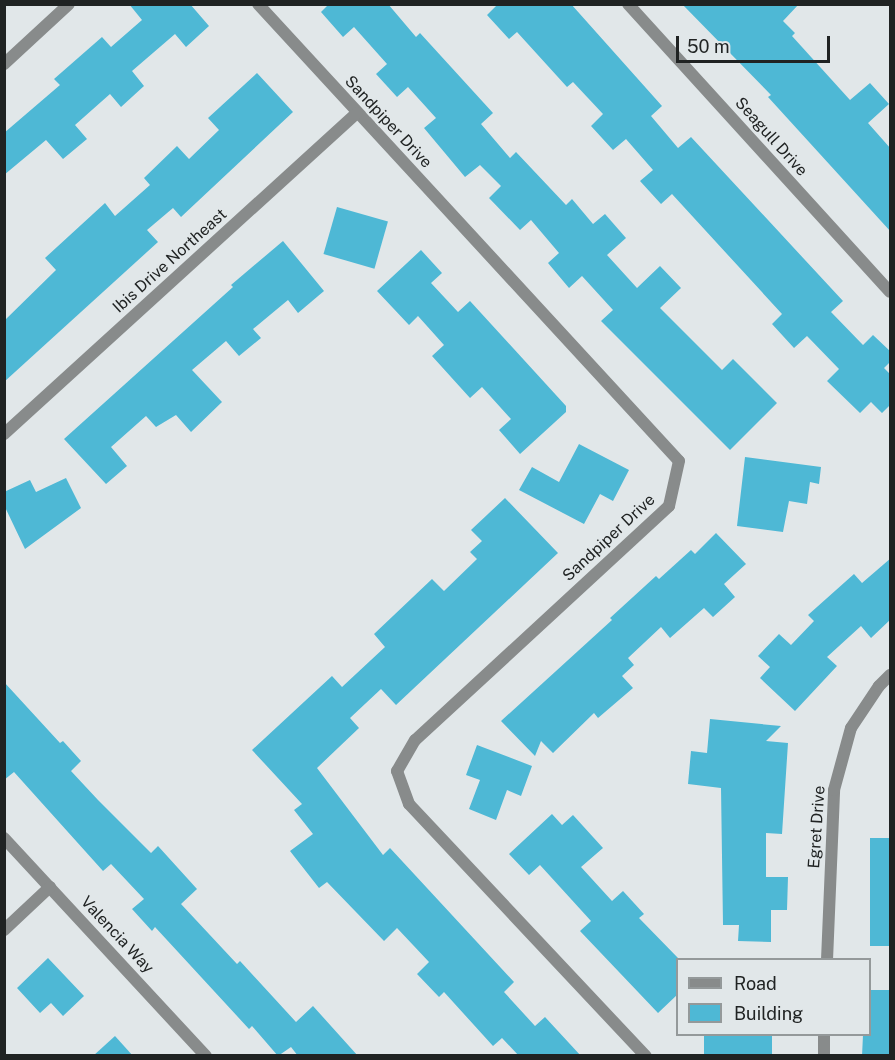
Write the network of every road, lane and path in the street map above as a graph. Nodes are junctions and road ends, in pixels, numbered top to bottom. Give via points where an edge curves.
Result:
1 (69, 4) edge
2 (628, 4) edge
3 (262, 6) edge
4 (4, 64) edge
5 (357, 113) junction
6 (891, 292) edge
7 (4, 434) edge
8 (891, 675) edge
9 (4, 838) edge
10 (50, 887) junction
11 (4, 930) edge
12 (827, 958) edge
13 (824, 1036) edge
14 (206, 1056) edge
15 (646, 1056) edge
16 (824, 1056) edge

1 - 4 street
2 - 6 street, Seagull Drive
3 - 5 street, Sandpiper Drive
5 - 7 street, Ibis Drive Northeast
5 - 15 street, Sandpiper Drive via 679,461 669,506 415,740 397,771 409,804
8 - 12 street, Egret Drive via 851,728 834,790
9 - 10 street, Valencia Way
10 - 11 street
10 - 14 street, Valencia Way
13 - 16 street

